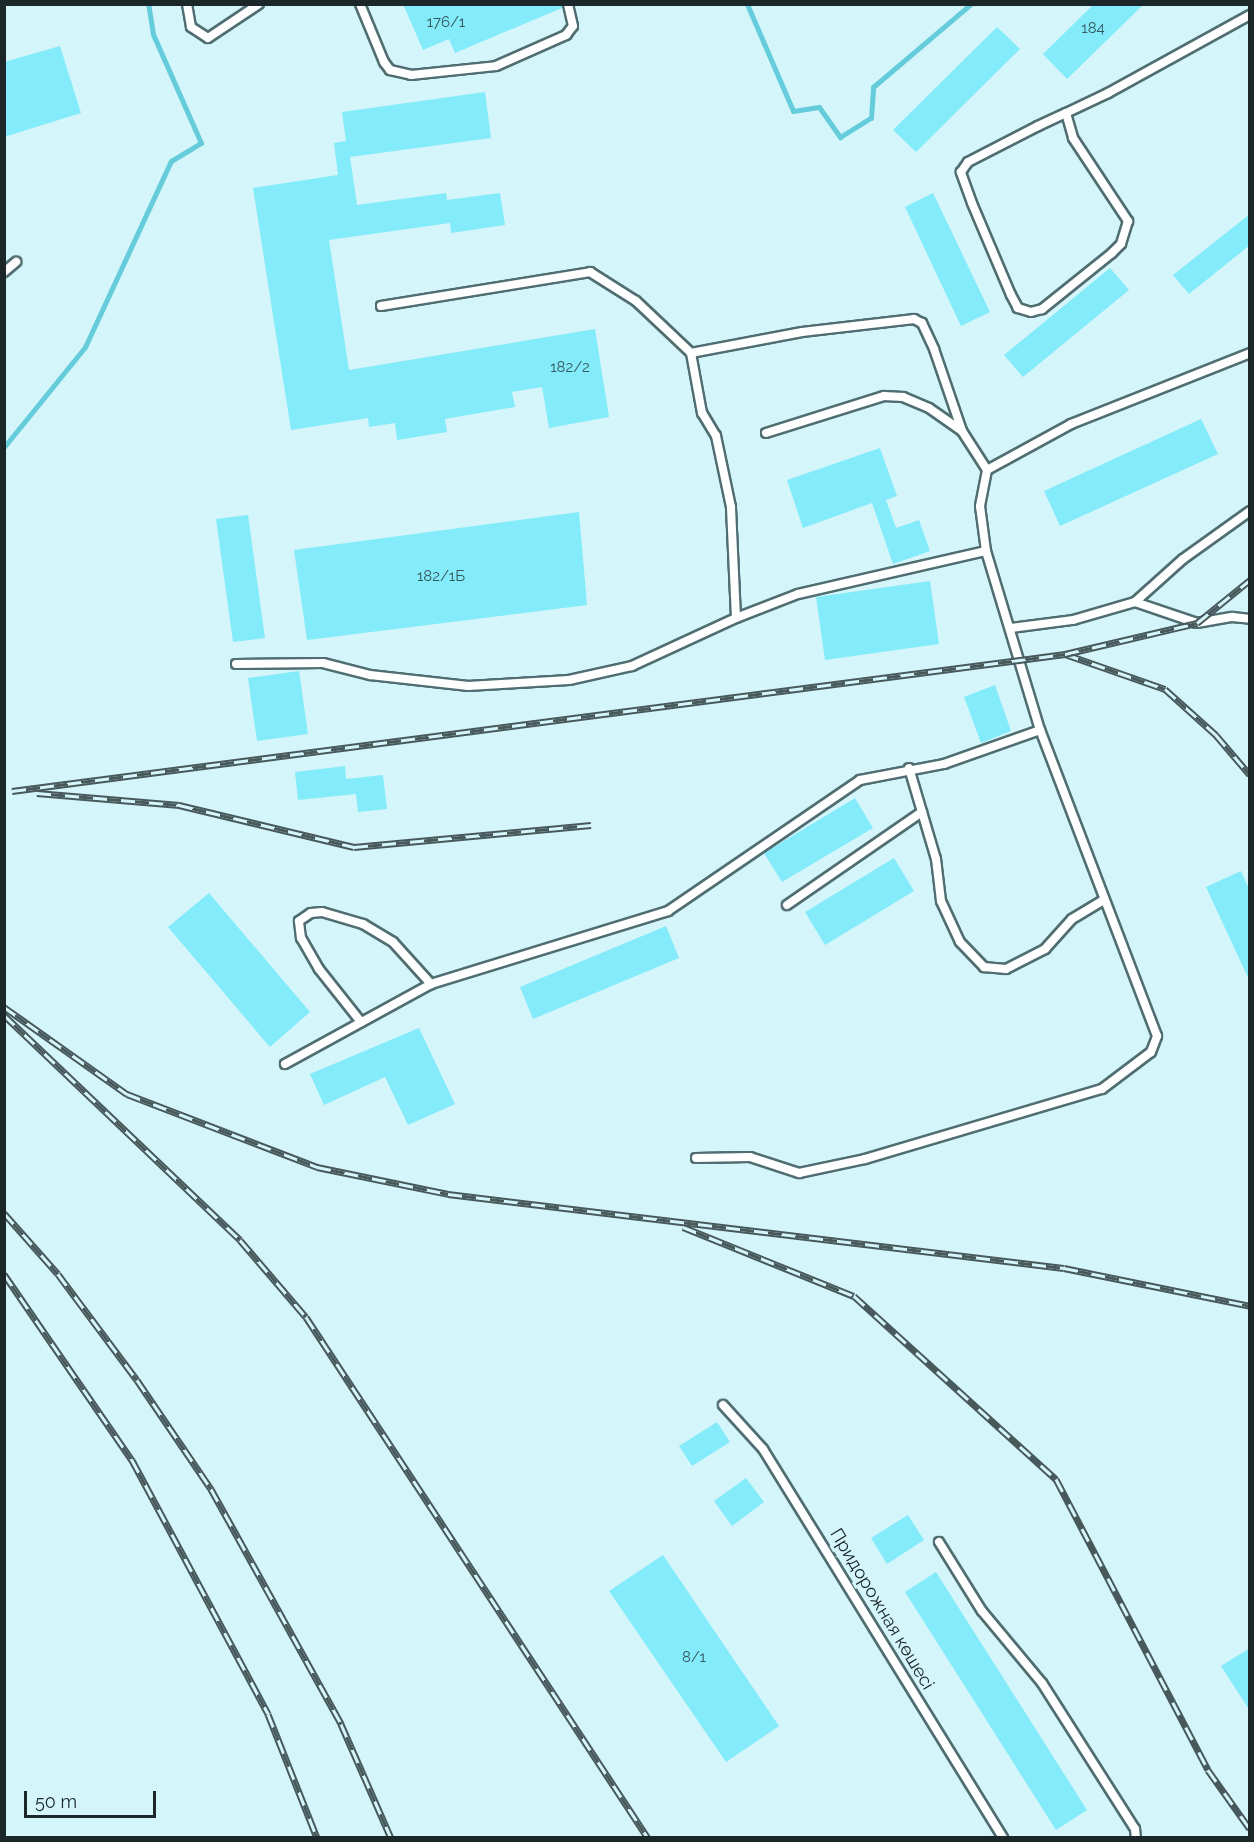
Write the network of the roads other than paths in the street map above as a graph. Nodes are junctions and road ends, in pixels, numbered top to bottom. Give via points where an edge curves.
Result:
1 (187, 4) edge
2 (259, 4) edge
3 (360, 4) edge
4 (568, 4) edge
5 (1250, 15) edge
6 (1066, 113) junction
7 (16, 262) dead end
8 (4, 272) edge
9 (381, 306) dead end
10 (691, 353) junction
11 (1250, 353) edge
12 (962, 431) junction
13 (766, 434) dead end
14 (987, 470) junction
15 (1250, 511) edge
16 (986, 551) junction
17 (1135, 602) junction
18 (736, 618) junction
19 (1250, 619) edge
20 (1011, 628) junction
21 (236, 664) dead end
22 (1040, 730) junction
23 (909, 768) junction
24 (922, 812) junction
25 (1102, 902) junction
26 (787, 905) dead end
27 (431, 984) junction
28 (361, 1022) junction
29 (285, 1064) dead end
30 (696, 1158) dead end
31 (723, 1405) dead end
32 (939, 1542) dead end
33 (1003, 1838) edge
34 (1136, 1838) edge

1 - 2 lane via 191,27 208,38
3 - 4 lane via 384,62 390,70 411,75 496,66 566,35 573,26
5 - 6 lane
6 - 6 lane via 1073,138 1128,221 1121,244 1112,253 1042,309 1031,312 1018,308 1011,296 961,172 968,162
7 - 8 lane
9 - 10 lane via 590,272 636,301
10 - 12 lane via 802,332 914,319 922,323 934,349
10 - 18 lane via 702,413 716,436 732,507
11 - 14 lane via 1071,424
12 - 13 lane via 929,408 903,397 884,396
12 - 14 lane
14 - 16 lane via 980,506
15 - 17 lane via 1183,559
16 - 18 lane via 798,594
16 - 20 lane
17 - 19 lane via 1197,623 1232,617
17 - 20 lane via 1073,620
18 - 21 lane via 632,666 569,680 468,686 370,675 323,663
20 - 22 lane
22 - 23 lane via 944,764
22 - 25 lane
23 - 24 lane
23 - 27 lane via 860,780 668,911
24 - 25 lane via 936,859 941,902 960,942 984,967 1006,969 1045,949 1072,920
24 - 26 lane
25 - 30 lane via 1157,1036 1151,1052 1102,1089 937,1141 799,1173 750,1157
27 - 28 lane
27 - 28 lane via 393,942 363,924 322,912 311,913 299,921 301,938 319,969
28 - 29 lane
31 - 33 lane, Придорожная көшесі via 763,1449
32 - 34 lane via 982,1611 1042,1683 1135,1829

